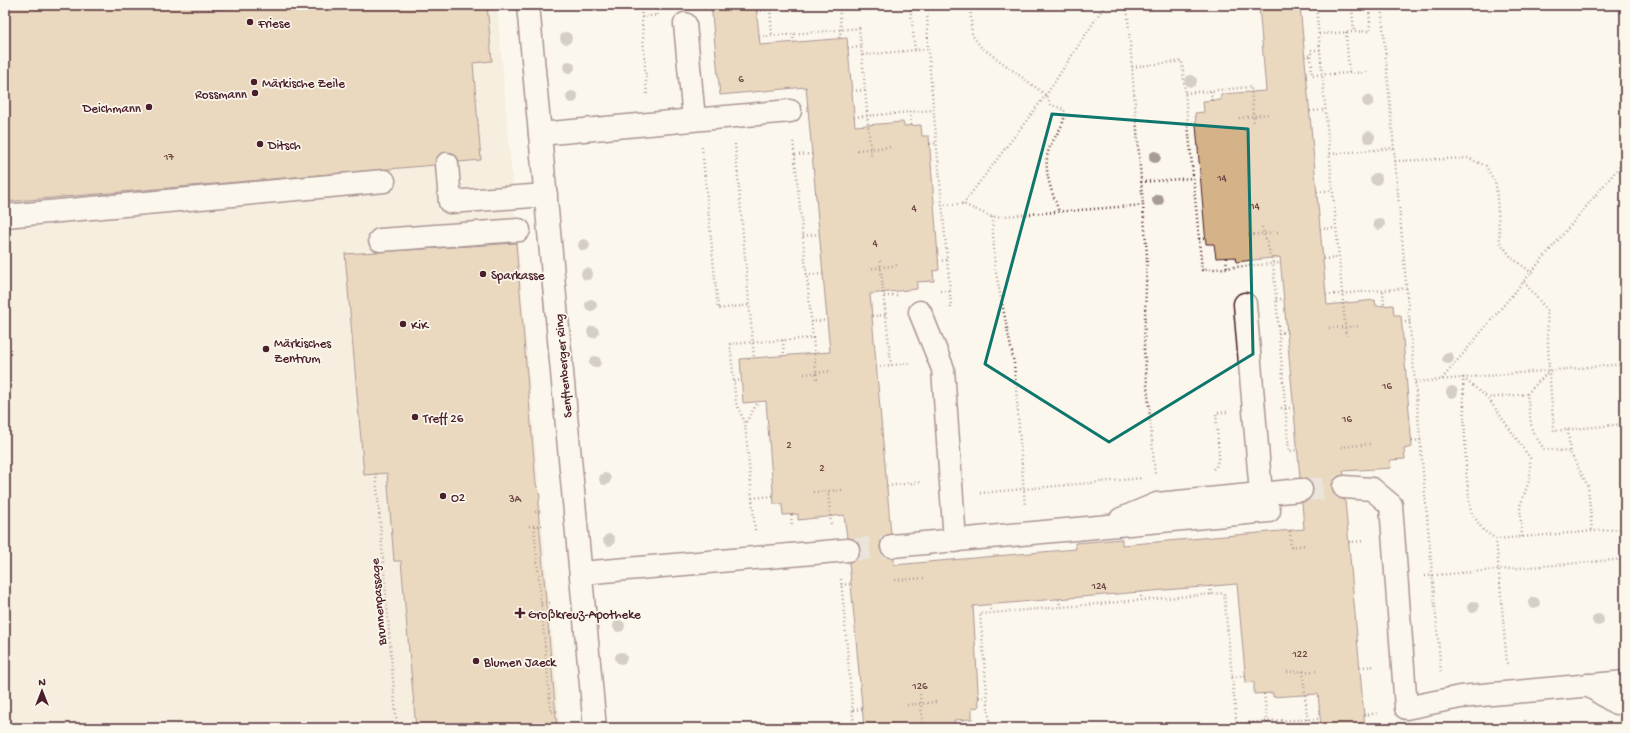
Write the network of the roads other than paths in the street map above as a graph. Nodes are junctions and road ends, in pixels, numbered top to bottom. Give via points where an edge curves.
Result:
1 (528, 5) edge
2 (685, 24) dead end
3 (790, 111) road end
4 (694, 119) junction
5 (540, 134) junction
6 (447, 164) dead end
7 (384, 181) dead end
8 (546, 195) junction
9 (5, 216) edge
10 (519, 230) dead end
11 (380, 240) dead end
12 (1245, 304) dead end
13 (920, 312) dead end
14 (1344, 487) tunnel mouth
15 (1301, 490) tunnel mouth
16 (1265, 503) junction
17 (1099, 527) junction
18 (955, 541) junction
19 (892, 546) tunnel mouth
20 (848, 550) tunnel mouth
21 (581, 573) junction
22 (1625, 682) edge
23 (1588, 685) junction
24 (1625, 702) edge
25 (595, 728) edge

1 - 5 street, Senftenberger Ring
2 - 4 street
3 - 4 street
4 - 5 street
5 - 8 street, Senftenberger Ring
6 - 8 street via 450,202
7 - 9 street
8 - 21 street, Senftenberger Ring
10 - 11 street
12 - 16 street
13 - 18 street via 943,369
14 - 23 street via 1372,489 1391,505 1406,708 1460,697
15 - 16 street
16 - 17 street
16 - 17 street via 1157,504
17 - 18 street
18 - 19 street
20 - 21 street
21 - 25 street, Senftenberger Ring
22 - 23 street
23 - 24 street via 1616,703

